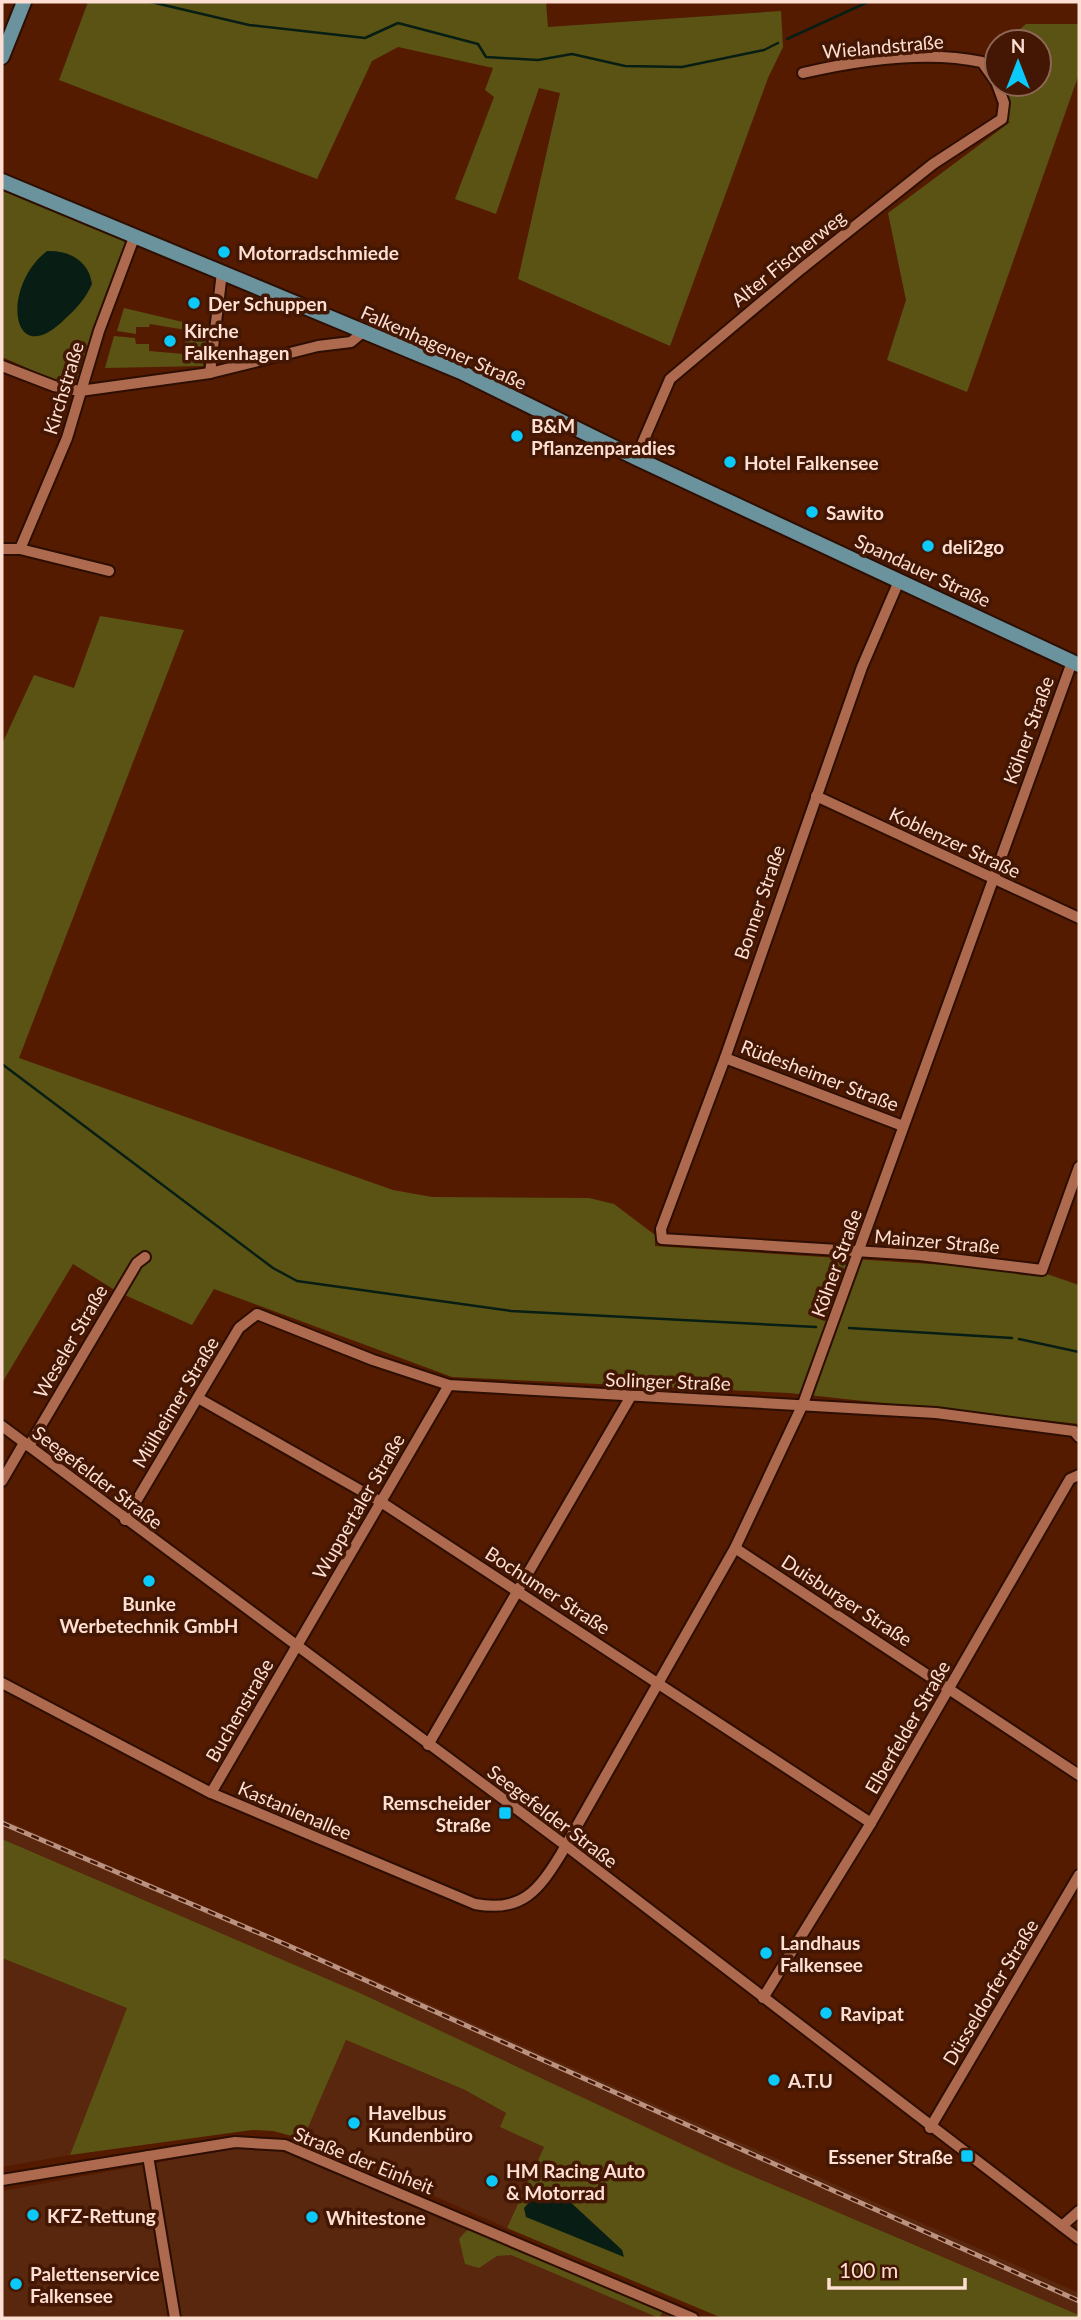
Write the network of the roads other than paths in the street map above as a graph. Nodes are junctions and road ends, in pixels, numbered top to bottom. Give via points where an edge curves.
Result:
1 (24, 2) edge
2 (2, 57) edge
3 (983, 63) edge
4 (803, 73) dead end
5 (1002, 98) edge
6 (1002, 118) joint
7 (2, 181) edge
8 (135, 235) junction
9 (222, 272) junction
10 (363, 332) junction
11 (2, 366) edge
12 (211, 373) junction
13 (80, 391) junction
14 (636, 458) junction
15 (2, 549) edge
16 (20, 549) junction
17 (109, 571) dead end
18 (900, 581) junction
19 (1076, 663) edge
20 (816, 796) junction
21 (993, 879) junction
22 (1079, 918) edge
23 (725, 1058) junction
24 (903, 1126) junction
25 (1079, 1167) edge
26 (662, 1239) joint
27 (860, 1251) junction
28 (145, 1257) dead end
29 (265, 1315) joint
30 (449, 1385) junction
31 (631, 1396) junction
32 (198, 1398) junction
33 (803, 1404) junction
34 (2, 1426) edge
35 (1079, 1437) edge
36 (26, 1445) junction
37 (1079, 1475) edge
38 (2, 1481) edge
39 (381, 1502) junction
40 (125, 1520) junction
41 (735, 1548) junction
42 (518, 1590) junction
43 (297, 1645) junction
44 (2, 1683) edge
45 (660, 1683) junction
46 (950, 1688) junction
47 (428, 1745) junction
48 (1079, 1775) edge
49 (211, 1793) junction
50 (871, 1822) junction
51 (565, 1845) junction
52 (1079, 1875) edge
53 (764, 1998) junction
54 (930, 2128) junction
55 (148, 2156) junction
56 (2, 2180) edge
57 (1079, 2211) edge
58 (1062, 2226) junction
59 (1079, 2239) edge
60 (175, 2318) edge
61 (693, 2318) edge

1 - 2 main road
3 - 4 street, Wielandstraße via 956,57 845,63
5 - 6 street, Wielandstraße
6 - 14 street, Alter Fischerweg via 892,196 670,379
7 - 8 main road, Falkenhagener Straße
8 - 9 main road, Falkenhagener Straße
8 - 13 street, Kirchstraße
9 - 10 main road, Falkenhagener Straße
9 - 12 street
10 - 12 street via 351,342
10 - 14 main road, Falkenhagener Straße via 460,372
11 - 13 street
12 - 13 street
13 - 16 street, Kirchstraße via 67,438
14 - 18 main road, Spandauer Straße
15 - 16 street
16 - 17 street
18 - 19 main road, Spandauer Straße
18 - 20 street, Bonner Straße via 862,667
19 - 21 street, Kölner Straße
20 - 21 street, Koblenzer Straße
20 - 23 street, Bonner Straße
21 - 22 street, Koblenzer Straße
21 - 24 street, Kölner Straße
23 - 24 street, Rüdesheimer Straße
23 - 26 street, Bonner Straße via 661,1229
24 - 27 street, Kölner Straße
25 - 27 street, Mainzer Straße via 1042,1270
26 - 27 street, Mainzer Straße
27 - 33 street, Kölner Straße
28 - 36 street, Weseler Straße via 137,1263
29 - 30 street, Solinger Straße via 373,1360
29 - 32 street, Mülheimer Straße via 257,1314 239,1328
30 - 31 street, Solinger Straße
30 - 39 street, Wuppertaler Straße
31 - 33 street, Solinger Straße
31 - 42 street
32 - 39 street, Bochumer Straße
32 - 40 street, Mülheimer Straße
33 - 35 street, Solinger Straße via 1014,1421 1074,1432
33 - 41 street, Kölner Straße
34 - 36 street, Seegefelder Straße
36 - 38 street, Weseler Straße
36 - 40 street, Seegefelder Straße
37 - 46 street, Elberfelder Straße via 1070,1479
39 - 42 street, Bochumer Straße
39 - 43 street, Wuppertaler Straße
40 - 43 street, Seegefelder Straße
41 - 45 street, Kölner Straße
41 - 46 street, Duisburger Straße
42 - 45 street, Bochumer Straße
42 - 47 street
43 - 47 street, Seegefelder Straße
43 - 49 street, Buchenstraße
44 - 49 street, Kastanienallee
45 - 50 street, Bochumer Straße
45 - 51 street, Kölner Straße
46 - 48 street, Duisburger Straße
46 - 50 street, Elberfelder Straße
47 - 51 street, Seegefelder Straße
49 - 51 street, Kastanienallee via 488,1906 512,1904 534,1892
50 - 53 street, Elberfelder Straße
51 - 53 street, Seegefelder Straße
52 - 54 street, Düsseldorfer Straße
53 - 54 street, Seegefelder Straße
54 - 58 street, Seegefelder Straße
55 - 56 street, Straße der Einheit
55 - 60 street
55 - 61 street, Straße der Einheit via 235,2142 285,2145
57 - 58 street
58 - 59 street, Seegefelder Straße

